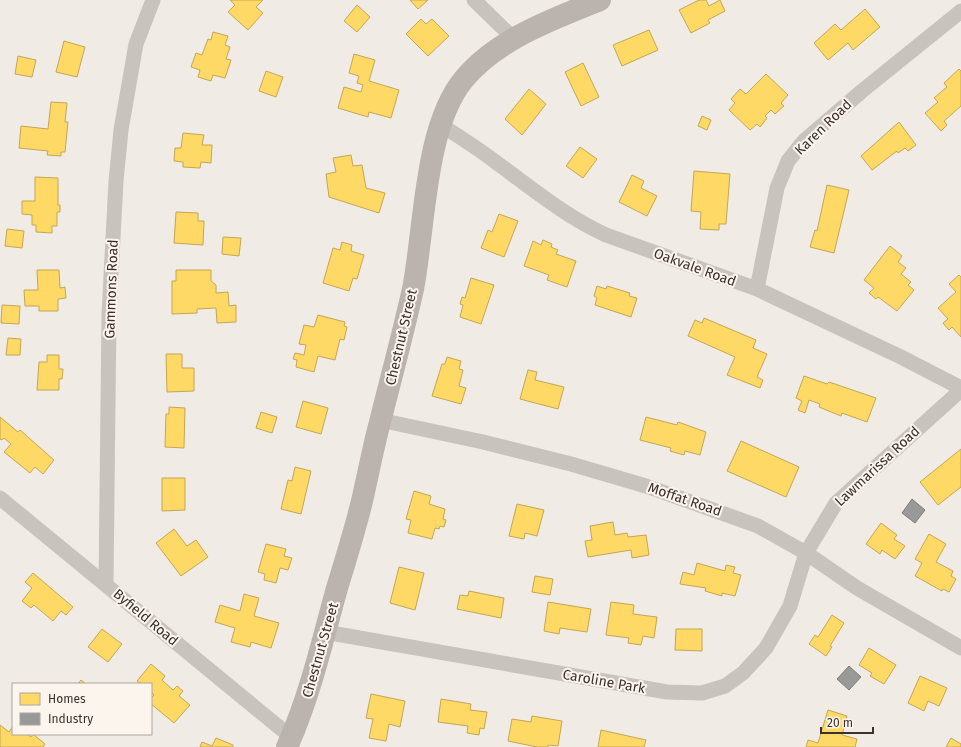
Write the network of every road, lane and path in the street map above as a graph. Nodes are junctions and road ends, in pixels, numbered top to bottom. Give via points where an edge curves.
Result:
1 (153, 0) edge
2 (474, 0) edge
3 (600, 0) edge
4 (961, 11) edge
5 (514, 39) junction
6 (441, 125) junction
7 (757, 289) junction
8 (961, 389) edge
9 (380, 420) junction
10 (0, 498) edge
11 (806, 553) junction
12 (106, 584) junction
13 (325, 632) junction
14 (961, 648) edge
15 (289, 742) edge

1 - 12 street, Gammons Road via 136,44 121,130 116,181 109,314
2 - 5 street
3 - 5 main road, Chestnut Street
4 - 7 street, Karen Road via 804,141 788,161 776,188
5 - 6 main road, Chestnut Street via 485,58 464,79 453,96
6 - 7 street, Oakvale Road via 496,162 552,205 585,225 613,238
6 - 9 main road, Chestnut Street via 431,162 412,290
7 - 8 street, Oakvale Road via 901,357
8 - 11 street, Lawmarissa Road via 836,503
9 - 11 street, Moffat Road via 491,444 646,486 758,526
9 - 13 main road, Chestnut Street via 361,504
10 - 12 street, Byfield Road
11 - 13 street, Caroline Park via 790,606 766,648 725,686 702,693 667,692
11 - 14 street, Moffat Road via 857,588
12 - 15 street, Byfield Road
13 - 15 main road, Chestnut Street via 306,700

